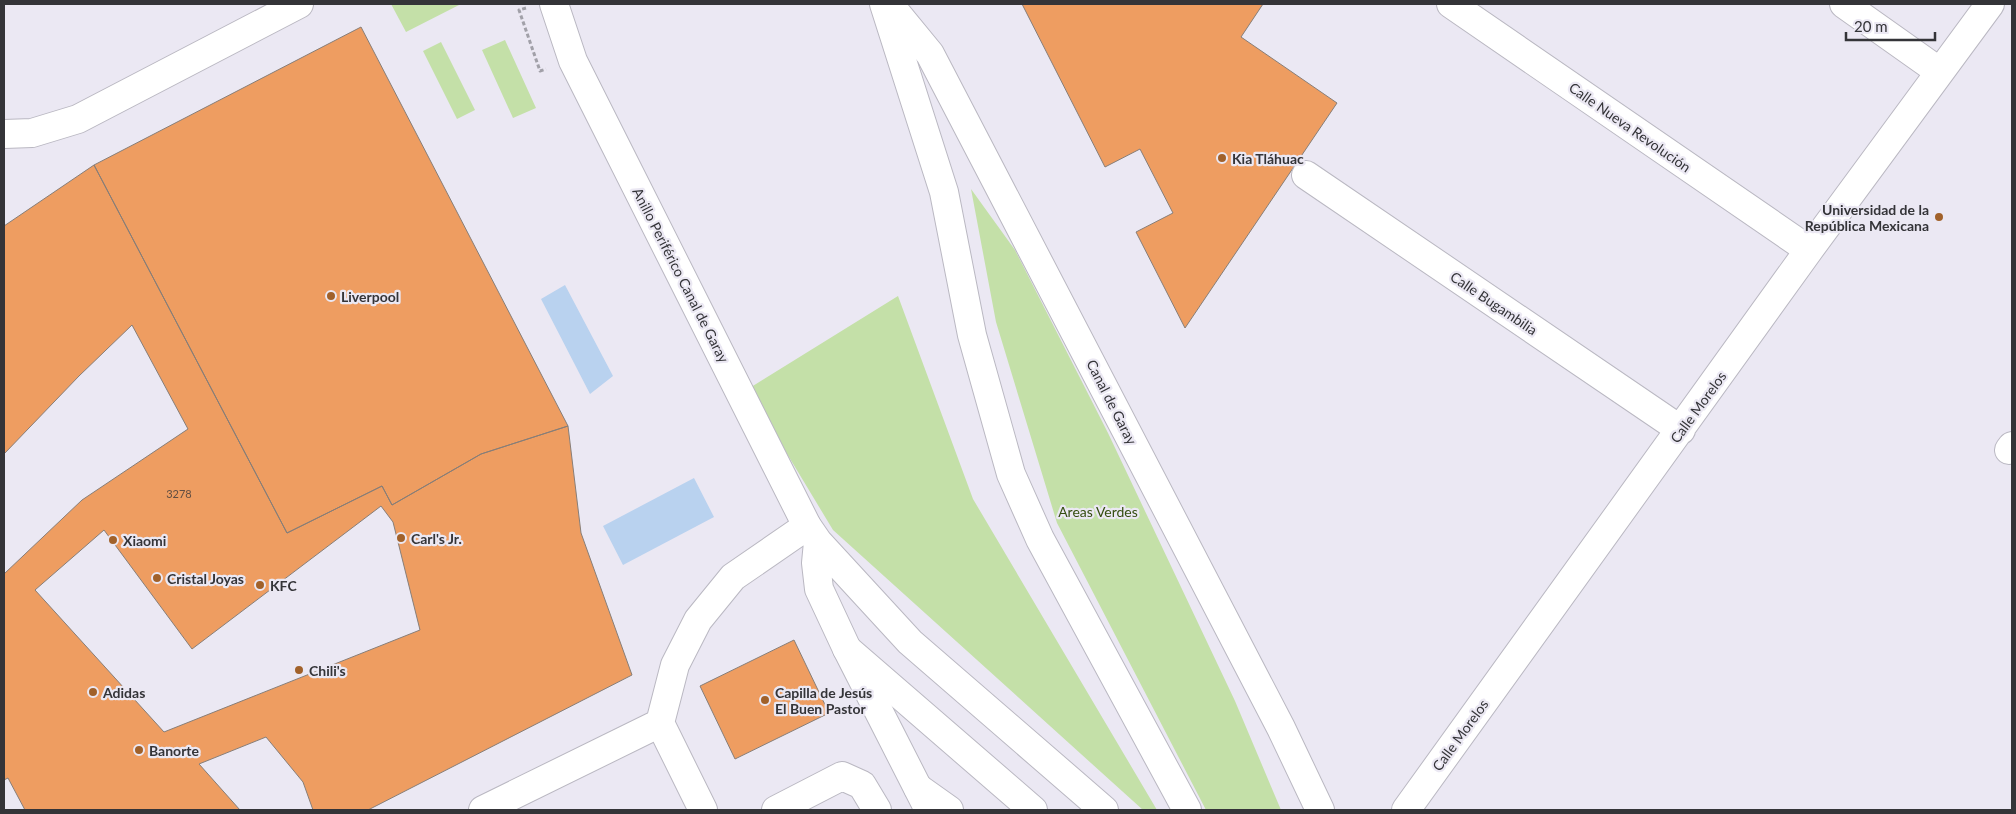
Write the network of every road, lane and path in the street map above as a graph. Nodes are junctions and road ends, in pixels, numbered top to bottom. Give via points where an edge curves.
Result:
1 (299, 4) edge
2 (554, 4) edge
3 (884, 4) edge
4 (889, 4) edge
5 (1451, 4) edge
6 (1844, 4) edge
7 (1990, 4) edge
8 (1940, 72) junction
9 (4, 134) edge
10 (1306, 175) dead end
11 (1809, 250) junction
12 (1681, 430) junction
13 (813, 534) junction
14 (847, 650) junction
15 (660, 723) junction
16 (1281, 728) junction
17 (923, 799) edge
18 (483, 810) edge
19 (703, 810) edge
20 (776, 810) edge
21 (877, 810) edge
22 (949, 810) edge
23 (1033, 810) edge
24 (1104, 810) edge
25 (1188, 810) edge
26 (1306, 810) edge
27 (1320, 810) edge
28 (1406, 810) edge

1 - 9 main road via 78,119 32,133
2 - 13 main road, Anillo Periférico Canal de Garay via 573,61
3 - 25 main road via 944,192 972,335 1011,474 1040,539
4 - 16 main road, Canal de Garay via 930,54
5 - 11 main road, Calle Nueva Revolución
6 - 8 main road
7 - 8 main road, Calle Morelos
8 - 11 main road, Calle Morelos
10 - 12 main road, Calle Bugambilia
11 - 12 main road, Calle Morelos
12 - 28 main road, Calle Morelos
13 - 14 main road via 820,589
13 - 15 main road via 733,577 698,620 675,665
13 - 24 main road via 910,642
14 - 17 main road
14 - 23 main road
15 - 18 main road
15 - 19 main road
16 - 26 main road
16 - 27 main road, Canal de Garay
17 - 22 main road
20 - 21 main road via 842,776 862,785

